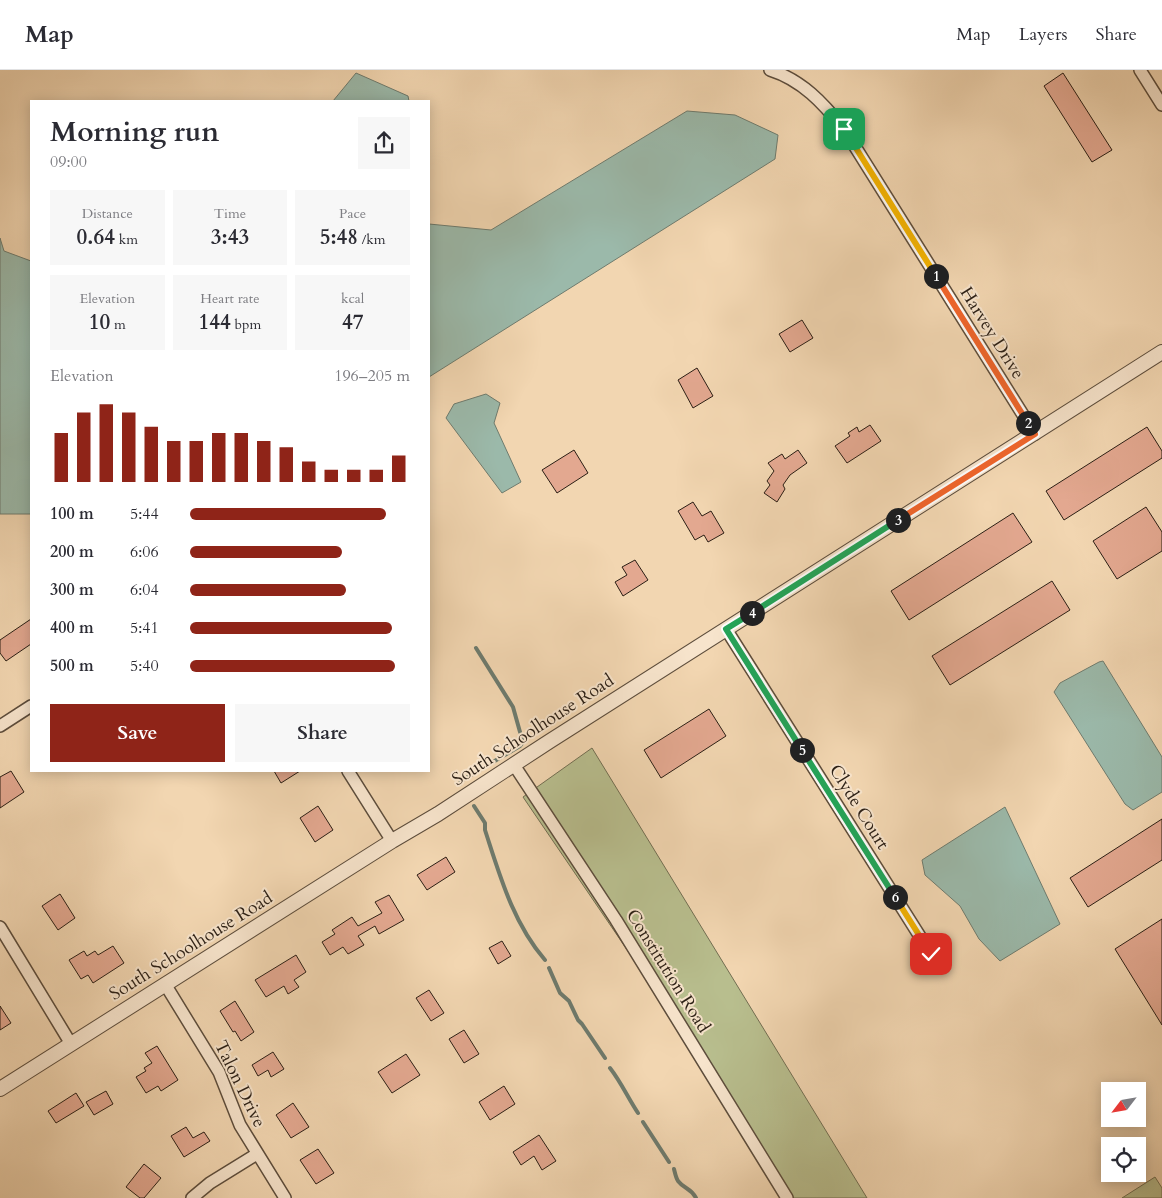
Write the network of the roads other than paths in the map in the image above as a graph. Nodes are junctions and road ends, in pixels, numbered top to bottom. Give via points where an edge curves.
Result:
1 (770, 70) edge
2 (1140, 70) edge
3 (1162, 105) edge
4 (1162, 352) edge
5 (1035, 434) junction
6 (726, 629) junction
7 (30, 707) edge
8 (0, 726) edge
9 (514, 765) junction
10 (349, 772) edge
11 (392, 841) junction
12 (0, 927) edge
13 (931, 954) dead end
14 (165, 984) junction
15 (71, 1044) junction
16 (0, 1089) edge
17 (257, 1154) junction
18 (192, 1198) edge
19 (285, 1198) edge
20 (787, 1198) edge

1 - 5 street, Harvey Drive via 805,87 844,129
2 - 3 street
4 - 5 street, South Schoolhouse Road
5 - 6 street, South Schoolhouse Road
6 - 9 street, South Schoolhouse Road
6 - 13 street, Clyde Court
7 - 8 street
9 - 11 street, South Schoolhouse Road
9 - 20 street, Constitution Road via 616,920
10 - 11 street
11 - 14 street, South Schoolhouse Road
12 - 15 street
14 - 15 street, South Schoolhouse Road
14 - 17 street, Talon Drive via 219,1072 240,1126
15 - 16 street, South Schoolhouse Road
17 - 18 street
17 - 19 street, Talon Drive

